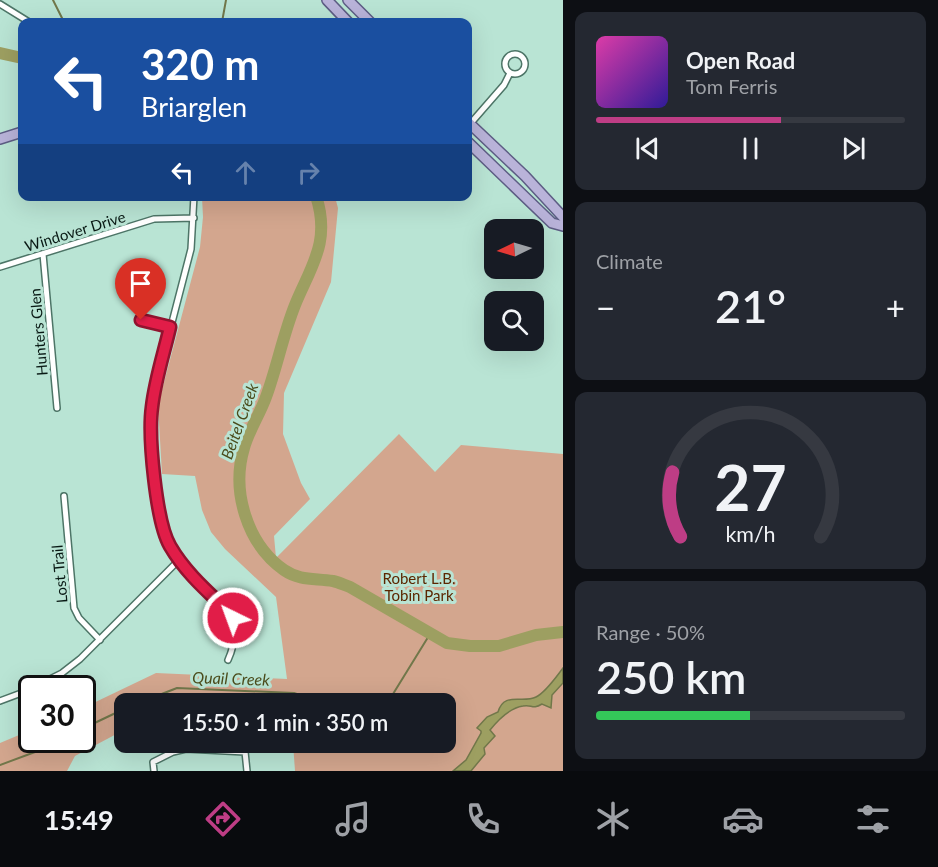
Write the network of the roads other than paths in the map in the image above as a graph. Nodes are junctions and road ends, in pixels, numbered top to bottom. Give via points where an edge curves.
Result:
1 (348, 0) edge
2 (328, 1) edge
3 (0, 4) edge
4 (23, 18) edge
5 (337, 18) edge
6 (344, 18) edge
7 (366, 18) edge
8 (510, 73) dead end
9 (472, 120) edge
10 (472, 126) edge
11 (18, 133) edge
12 (0, 139) edge
13 (472, 146) edge
14 (194, 201) edge
15 (563, 217) edge
16 (194, 218) junction
17 (563, 226) edge
18 (43, 254) junction
19 (0, 267) edge
20 (141, 320) dead end
21 (170, 327) junction
22 (57, 408) dead end
23 (64, 496) dead end
24 (180, 560) junction
25 (100, 640) junction
26 (228, 660) dead end
27 (58, 675) edge
28 (18, 694) edge
29 (0, 701) edge
30 (172, 753) edge
31 (245, 753) edge
32 (154, 771) edge
33 (247, 771) edge

1 - 7 main road
2 - 5 main road
2 - 6 main road
3 - 4 street
8 - 9 street
10 - 15 main road
11 - 12 main road
13 - 17 main road via 552,223
14 - 16 street
16 - 18 street, Windover Drive via 154,219
16 - 21 street via 191,249
18 - 19 street, Windover Drive
18 - 22 street, Hunters Glen
20 - 21 street
21 - 24 street via 150,425 161,520 169,545
23 - 25 street, Lost Trail via 75,608 79,618
24 - 25 street
24 - 26 street via 233,618 235,641
25 - 27 street
28 - 29 street
30 - 32 street via 153,762
31 - 33 street

